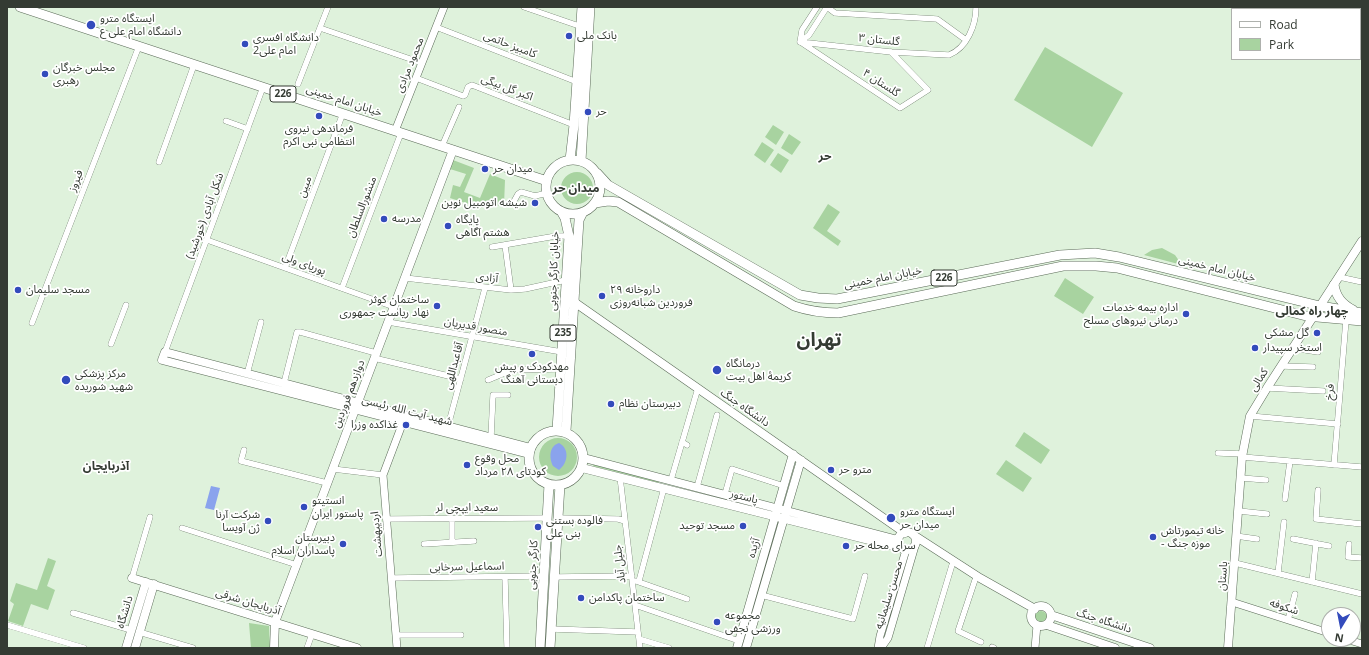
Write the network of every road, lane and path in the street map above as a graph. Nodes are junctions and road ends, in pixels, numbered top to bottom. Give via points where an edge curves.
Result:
1 (20, 7) edge
2 (328, 7) edge
3 (444, 7) edge
4 (524, 7) edge
5 (582, 7) edge
6 (590, 7) edge
7 (817, 7) edge
8 (827, 7) edge
9 (976, 7) edge
10 (436, 27) junction
11 (320, 28) junction
12 (584, 28) junction
13 (966, 40) junction
14 (800, 42) junction
15 (139, 46) junction
16 (891, 52) junction
17 (422, 62) junction
18 (194, 65) junction
19 (416, 78) junction
20 (577, 82) junction
21 (298, 84) dead end
22 (263, 87) junction
23 (459, 107) dead end
24 (343, 114) junction
25 (226, 121) dead end
26 (574, 125) junction
27 (248, 129) junction
28 (398, 132) junction
29 (442, 146) junction
30 (453, 150) junction
31 (570, 160) junction
32 (580, 161) junction
33 (159, 162) dead end
34 (597, 173) junction
35 (547, 181) junction
36 (547, 193) junction
37 (514, 203) dead end
38 (595, 203) junction
39 (561, 211) junction
40 (583, 212) junction
41 (568, 236) junction
42 (207, 240) junction
43 (1362, 241) edge
44 (505, 245) junction
45 (492, 247) dead end
46 (1119, 257) junction
47 (286, 268) junction
48 (1116, 268) junction
49 (404, 278) junction
50 (566, 280) junction
51 (930, 281) junction
52 (1336, 281) junction
53 (1362, 282) edge
54 (342, 288) junction
55 (485, 288) junction
56 (511, 290) junction
57 (932, 293) junction
58 (574, 301) junction
59 (126, 305) dead end
60 (1320, 306) junction
61 (394, 307) junction
62 (1359, 312) edge
63 (1313, 317) junction
64 (1346, 320) junction
65 (1362, 321) edge
66 (261, 322) dead end
67 (388, 322) junction
68 (32, 323) dead end
69 (472, 336) junction
70 (111, 344) dead end
71 (1292, 348) junction
72 (562, 352) junction
73 (1318, 352) dead end
74 (164, 356) junction
75 (375, 356) junction
76 (1281, 366) junction
77 (1313, 367) dead end
78 (560, 369) junction
79 (247, 374) junction
80 (460, 379) junction
81 (488, 380) dead end
82 (284, 383) junction
83 (698, 388) junction
84 (1267, 388) junction
85 (1323, 391) dead end
86 (508, 395) dead end
87 (356, 406) junction
88 (717, 415) dead end
89 (1250, 416) junction
90 (405, 418) junction
91 (1338, 424) junction
92 (448, 426) junction
93 (561, 431) junction
94 (491, 437) junction
95 (244, 450) dead end
96 (530, 451) junction
97 (1218, 453) dead end
98 (793, 454) junction
99 (1242, 456) junction
100 (584, 458) junction
101 (801, 460) junction
102 (1290, 461) junction
103 (1334, 465) junction
104 (1362, 467) edge
105 (582, 468) junction
106 (333, 469) junction
107 (383, 475) junction
108 (620, 477) junction
109 (1240, 478) junction
110 (671, 480) junction
111 (1266, 480) dead end
112 (328, 483) junction
113 (549, 484) junction
114 (687, 484) junction
115 (560, 485) junction
116 (784, 486) junction
117 (697, 487) junction
118 (664, 488) junction
119 (1318, 490) dead end
120 (684, 494) junction
121 (725, 494) junction
122 (1285, 499) dead end
123 (764, 509) junction
124 (1239, 511) junction
125 (776, 512) junction
126 (785, 514) junction
127 (1267, 514) dead end
128 (150, 517) dead end
129 (386, 518) junction
130 (452, 518) junction
131 (548, 518) junction
132 (558, 518) junction
133 (625, 521) junction
134 (1284, 522) dead end
135 (1362, 524) edge
136 (182, 528) dead end
137 (904, 536) junction
138 (1236, 536) junction
139 (1257, 539) dead end
140 (1294, 539) dead end
141 (474, 541) dead end
142 (452, 542) junction
143 (1316, 543) junction
144 (424, 544) dead end
145 (916, 544) junction
146 (1349, 544) dead end
147 (1329, 546) dead end
148 (904, 549) junction
149 (1362, 558) edge
150 (1234, 563) junction
151 (297, 565) junction
152 (952, 565) junction
153 (1278, 574) junction
154 (544, 576) junction
155 (865, 576) dead end
156 (505, 577) junction
157 (554, 577) junction
158 (132, 578) joint
159 (391, 578) junction
160 (632, 578) junction
161 (976, 580) junction
162 (639, 582) junction
163 (1312, 582) junction
164 (150, 583) junction
165 (1295, 594) dead end
166 (1362, 594) edge
167 (761, 595) junction
168 (687, 599) dead end
169 (1232, 602) junction
170 (635, 605) junction
171 (1034, 610) junction
172 (73, 613) dead end
173 (1051, 615) junction
174 (1288, 620) junction
175 (275, 622) junction
176 (7, 625) edge
177 (1037, 625) junction
178 (1047, 625) junction
179 (551, 629) junction
180 (1321, 630) edge
181 (135, 631) junction
182 (638, 632) junction
183 (312, 634) junction
184 (396, 635) junction
185 (461, 635) dead end
186 (639, 639) junction
187 (981, 642) dead end
188 (333, 644) edge
189 (738, 644) edge
190 (84, 648) edge
191 (126, 648) edge
192 (135, 648) edge
193 (193, 648) edge
194 (274, 648) edge
195 (307, 648) edge
196 (358, 648) edge
197 (397, 648) edge
198 (507, 648) edge
199 (540, 648) edge
200 (550, 648) edge
201 (640, 648) edge
202 (669, 648) edge
203 (746, 648) edge
204 (880, 648) edge
205 (927, 648) edge
206 (1035, 648) edge
207 (1115, 648) edge
208 (1150, 648) edge
209 (1228, 648) edge

1 - 15 main road, خیابان امام خمینی / 226
2 - 11 street
3 - 10 street, محمود مرادی
4 - 12 street
5 - 12 main road
6 - 12 main road
7 - 14 street via 802,30
8 - 13 street via 835,13 937,19
8 - 14 street via 810,35
9 - 13 street via 974,24
10 - 17 street, محمود مرادی
10 - 20 street, کامبیز حاتمی
11 - 17 street
11 - 21 street
12 - 20 main road
12 - 32 main road
13 - 16 street, گلستان ۳ via 949,55
14 - 16 street, گلستان ۳
14 - 16 street, گلستان ۴ via 900,108 928,90
15 - 18 main road, خیابان امام خمینی / 226
15 - 68 street, فیروز
17 - 19 street, محمود مرادی
18 - 22 main road, خیابان امام خمینی / 226
18 - 33 street
19 - 26 street, اکبر گل بیگی via 463,96 472,85
19 - 28 street, محمود مرادی
20 - 26 main road
22 - 24 main road, خیابان امام خمینی / 226
22 - 27 street, شکل آبادی (خورشید)
23 - 29 street
24 - 28 main road, خیابان امام خمینی / 226
24 - 47 street, مبین
25 - 27 street
26 - 31 main road
27 - 42 street, شکل آبادی (خورشید)
28 - 29 main road, خیابان امام خمینی / 226
28 - 54 street, منشورالسلطان
29 - 30 main road, خیابان امام خمینی / 226
30 - 35 main road, خیابان امام خمینی / 226
30 - 49 main road, دوازدهم فروردین
31 - 32 main road
31 - 35 main road via 555,167
32 - 34 main road via 592,166
34 - 38 main road via 601,186
34 - 51 main road, خیابان امام خمینی / 226 via 608,184 800,295 837,299
35 - 36 main road
36 - 37 street via 535,196 521,192
36 - 39 main road via 552,203
38 - 40 main road
38 - 57 main road, 226 via 618,202 794,306 805,310 838,313
39 - 40 main road via 572,214
39 - 41 main road, خیابان کارگر جنوبی / 235
40 - 58 main road, خیابان کارگر جنوبی / 235 via 579,220
41 - 44 street
41 - 50 main road, خیابان کارگر جنوبی / 235
42 - 47 street, پوریای ولی
42 - 74 street, شکل آبادی (خورشید)
43 - 52 main road, کمالی
44 - 45 street
44 - 56 street
46 - 48 main road via 1112,262
46 - 51 main road, خیابان امام خمینی / 226 via 1096,253 1060,255
46 - 60 main road, خیابان امام خمینی / 226
47 - 54 street, پوریای ولی
48 - 57 main road, 226 via 1063,266
48 - 63 main road, 226
49 - 55 street, آزادی
49 - 61 main road, دوازدهم فروردین
50 - 56 street, آزادی via 525,290
50 - 72 main road, خیابان کارگر جنوبی / 235
51 - 57 main road via 935,288
52 - 53 street
52 - 60 main road, کمالی
52 - 62 main road via 1335,290 1340,301
54 - 61 street, پوریای ولی
55 - 56 street, آزادی
55 - 69 street, آقاعبداللهی
58 - 83 main road, دانشگاه جنگ
58 - 93 main road, خیابان کارگر جنوبی / 235
59 - 70 street
60 - 62 main road, 226
60 - 63 main road, کمالی
61 - 67 main road, دوازدهم فروردین
63 - 64 main road, 226
63 - 71 main road, کمالی
64 - 65 main road, 226
64 - 91 street, فرخ
66 - 79 street
67 - 69 street, منصور قدیریان
67 - 75 main road, دوازدهم فروردین
69 - 72 street, منصور قدیریان
69 - 80 street, آقاعبداللهی
71 - 73 street
71 - 76 main road, کمالی
72 - 78 main road, خیابان کارگر جنوبی / 235
74 - 79 main road, شهید آیت الله رئیسی
74 - 87 main road, شهید آیت الله رئیسی
75 - 80 street
75 - 82 street via 298,332
75 - 87 main road, دوازدهم فروردین
76 - 77 street
76 - 84 main road, کمالی
78 - 81 street via 512,370
78 - 93 main road, خیابان کارگر جنوبی / 235
79 - 82 main road, شهید آیت الله رئیسی
80 - 92 street, آقاعبداللهی
82 - 87 main road, شهید آیت الله رئیسی
83 - 98 main road, دانشگاه جنگ
83 - 110 street via 684,444
84 - 85 street
84 - 89 main road, کمالی
86 - 94 street via 493,394
87 - 90 main road, شهید آیت الله رئیسی
87 - 106 main road, دوازدهم فروردین
88 - 117 street
89 - 91 street
89 - 99 main road, کمالی
90 - 92 main road, شهید آیت الله رئیسی
90 - 96 main road, شهید آیت الله رئیسی
90 - 107 street, اردیبهشت
91 - 103 street, فرخ
92 - 94 main road, شهید آیت الله رئیسی
93 - 96 main road via 548,431 541,435 535,440
93 - 100 main road via 576,438 583,450
94 - 96 main road, شهید آیت الله رئیسی
95 - 112 street via 241,461
96 - 113 main road via 530,467 541,480
97 - 99 street
98 - 101 main road, دانشگاه جنگ
98 - 116 main road, آژیده
99 - 102 street
99 - 109 main road, باستان
100 - 105 main road
100 - 110 main road, پاستور
101 - 126 main road, آژیده
101 - 137 main road, دانشگاه جنگ via 895,526
102 - 103 street
102 - 122 street
103 - 104 street
105 - 108 main road, پاستور
105 - 115 main road via 571,481
106 - 107 street
106 - 112 main road, دوازدهم فروردین
107 - 129 street, اردیبهشت
108 - 118 main road, پاستور
108 - 133 street, جلیل آباد
109 - 111 street
109 - 124 main road, باستان
110 - 114 main road, پاستور
112 - 151 main road, دوازدهم فروردین
113 - 115 main road
113 - 131 main road, کارگر جنوبی
114 - 117 main road, پاستور
114 - 120 main road
115 - 132 main road, کارگر جنوبی
116 - 121 street via 732,469
116 - 125 main road, آژیده
117 - 121 main road, پاستور
118 - 120 main road, پاستور
118 - 162 street
119 - 135 street via 1316,519
120 - 123 main road, پاستور
121 - 123 main road, پاستور
123 - 125 main road, پاستور
124 - 127 street
124 - 138 main road, باستان
125 - 126 main road, پاستور
125 - 189 main road, آژیده
126 - 137 main road, پاستور
126 - 148 main road, پاستور
126 - 167 main road, آژیده
128 - 158 street
129 - 130 street, سعید ایپچی لر
129 - 159 street, اردیبهشت
130 - 131 street, سعید ایپچی لر
130 - 142 street
131 - 154 main road, کارگر جنوبی
132 - 133 street
132 - 157 main road, کارگر جنوبی
133 - 160 street, جلیل آباد
134 - 153 street
136 - 151 street
137 - 145 main road via 916,537
137 - 148 main road via 899,544
137 - 171 main road, دانشگاه جنگ
138 - 139 street
138 - 150 main road, باستان
140 - 143 street
141 - 142 street
142 - 144 street
143 - 147 street
143 - 163 street
145 - 148 main road via 911,550
145 - 152 main road
145 - 204 street, محسن سلیمانیه via 888,638
146 - 149 street via 1348,556
148 - 204 street, محسن سلیمانیه via 880,636
150 - 153 street
150 - 169 main road, باستان
151 - 175 main road, دوازدهم فروردین
152 - 161 main road
152 - 205 street
153 - 163 street
154 - 156 street, اسماعیل سرخابی
154 - 199 main road, کارگر جنوبی
155 - 167 street via 853,619
156 - 159 street, اسماعیل سرخابی
156 - 198 street
157 - 160 street
157 - 179 main road, کارگر جنوبی
158 - 164 main road, آذربایجان شرقی
159 - 184 street, اردیبهشت
160 - 162 street
160 - 170 street, جلیل آباد
161 - 171 main road
161 - 187 street via 958,631
162 - 168 street
163 - 166 street
164 - 175 main road, آذربایجان شرقی
164 - 181 main road, دانشگاه
165 - 174 street
167 - 203 main road, آژیده
169 - 174 street, شکوفه
169 - 209 main road, باستان
170 - 182 street, جلیل آباد
170 - 189 street
171 - 173 main road via 1044,607
171 - 177 main road via 1032,621
172 - 181 street
173 - 178 main road
173 - 208 main road, دانشگاه جنگ
174 - 180 street, شکوفه
175 - 183 main road, آذربایجان شرقی
175 - 194 main road, دوازدهم فروردین
176 - 190 street
177 - 178 main road
177 - 206 street
178 - 207 main road, دانشگاه جنگ
179 - 182 street
179 - 200 main road, کارگر جنوبی
181 - 191 main road, دانشگاه
181 - 192 main road, دانشگاه
181 - 193 street
182 - 186 street, جلیل آباد
183 - 188 main road, آذربایجان شرقی
183 - 195 street
184 - 185 street
184 - 197 street, اردیبهشت
186 - 201 street, جلیل آباد
186 - 202 street
188 - 196 main road, آذربایجان شرقی

